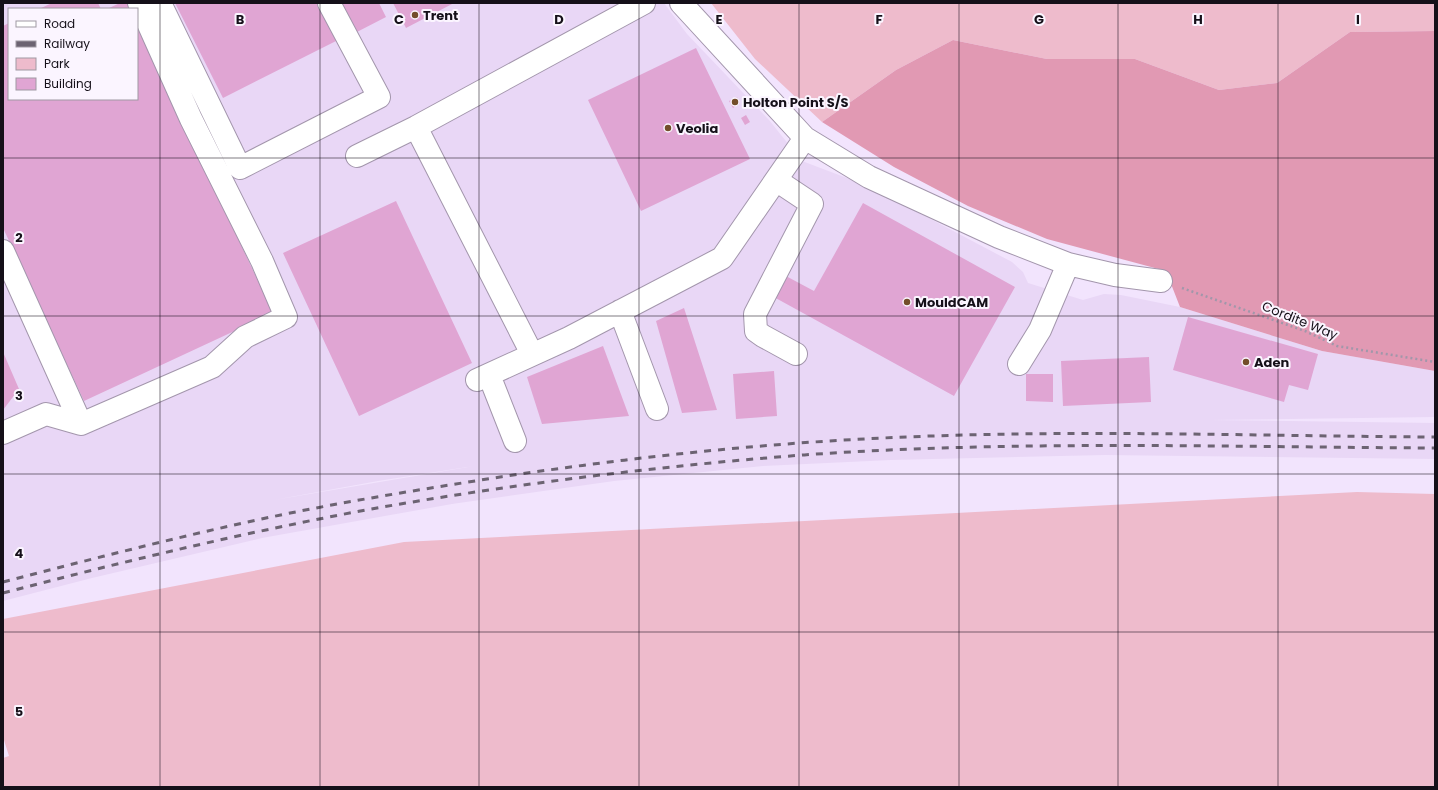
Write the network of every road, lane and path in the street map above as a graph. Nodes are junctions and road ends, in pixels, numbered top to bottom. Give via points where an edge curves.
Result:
1 (139, 3) edge
2 (160, 3) edge
3 (329, 3) edge
4 (644, 3) edge
5 (681, 3) edge
6 (416, 127) junction
7 (805, 138) junction
8 (357, 156) dead end
9 (776, 180) junction
10 (3, 251) edge
11 (1068, 264) junction
12 (1160, 281) joint
13 (620, 311) junction
14 (532, 354) junction
15 (796, 354) dead end
16 (1435, 362) edge
17 (1019, 364) dead end
18 (657, 409) dead end
19 (81, 424) junction
20 (3, 433) edge
21 (515, 441) dead end

1 - 19 lane via 192,119 262,261 286,317 245,337 212,367
2 - 3 lane via 240,168 380,97
4 - 6 lane
5 - 7 lane
6 - 8 lane
6 - 14 lane
7 - 9 lane
7 - 11 lane via 869,177 999,237
9 - 13 lane via 722,258
9 - 15 lane via 812,204 755,314 756,331
10 - 19 lane
11 - 12 lane via 1115,275
11 - 17 lane via 1040,330
12 - 16 path, Cordite Way via 1305,331 1337,346
13 - 14 lane
13 - 18 lane
14 - 21 lane via 483,378
19 - 20 lane via 46,414

